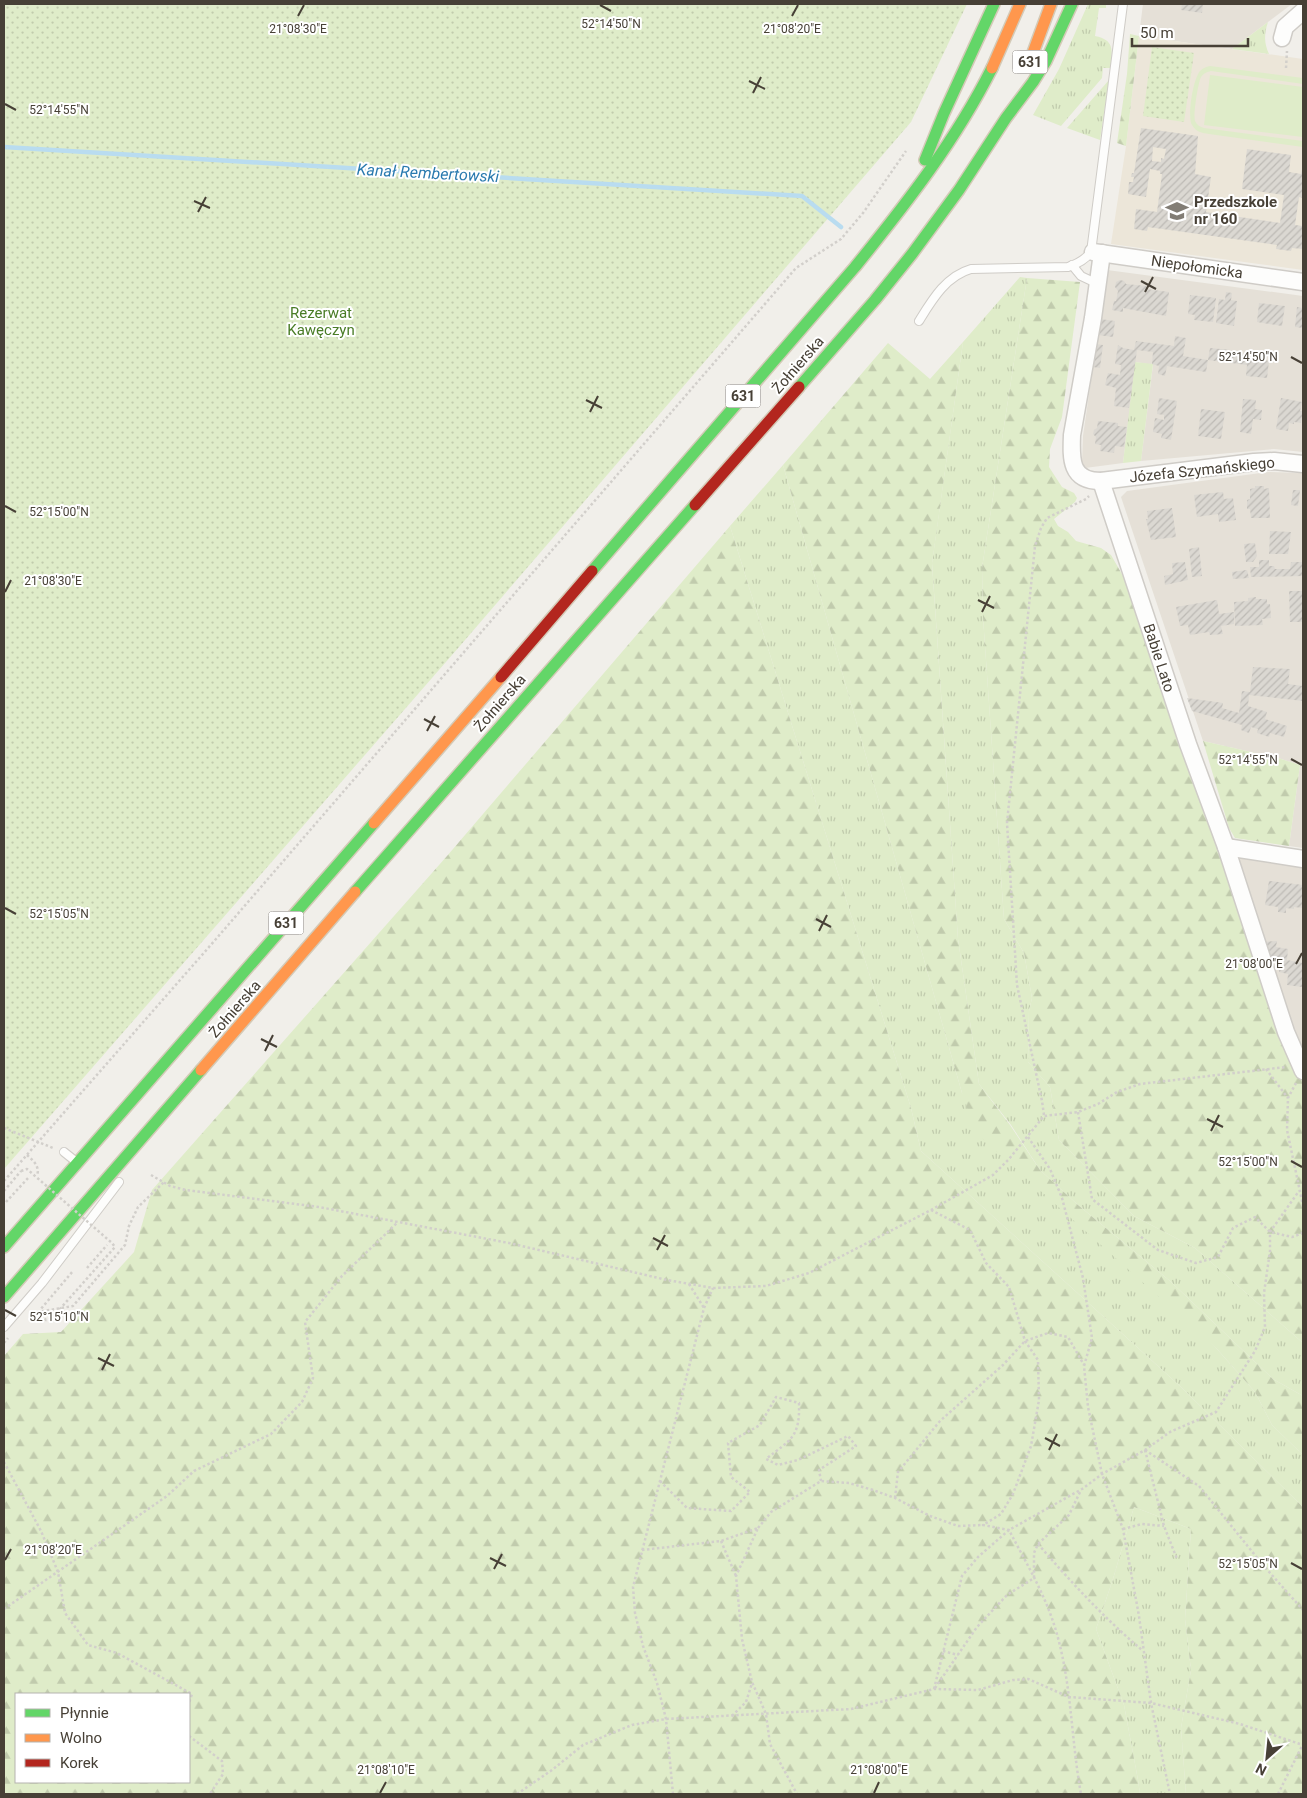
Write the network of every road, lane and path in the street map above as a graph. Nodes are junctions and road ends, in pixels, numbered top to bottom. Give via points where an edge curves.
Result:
1 (994, 4) edge
2 (1020, 4) edge
3 (1051, 4) edge
4 (1072, 4) edge
5 (1123, 4) edge
6 (1303, 11) edge
7 (1282, 38) dead end
8 (1288, 57) dead end
9 (1286, 68) dead end
10 (1006, 118) junction
11 (910, 145) dead end
12 (914, 190) junction
13 (1096, 252) junction
14 (1072, 265) junction
15 (1099, 278) junction
16 (1303, 282) edge
17 (920, 321) dead end
18 (1303, 464) edge
19 (1101, 481) junction
20 (1226, 847) junction
21 (1303, 858) edge
22 (1266, 1069) junction
23 (1303, 1071) edge
24 (186, 1089) junction
25 (1288, 1098) junction
26 (1078, 1112) junction
27 (1044, 1116) junction
28 (4, 1128) edge
29 (1028, 1136) junction
30 (38, 1142) junction
31 (64, 1152) joint
32 (140, 1153) dead end
33 (27, 1155) junction
34 (78, 1163) junction
35 (151, 1176) dead end
36 (29, 1177) dead end
37 (122, 1177) dead end
38 (4, 1181) edge
39 (32, 1182) dead end
40 (164, 1182) junction
41 (4, 1191) edge
42 (1300, 1191) junction
43 (6, 1202) dead end
44 (1303, 1206) edge
45 (931, 1210) junction
46 (398, 1222) junction
47 (1270, 1232) junction
48 (1303, 1232) edge
49 (107, 1245) dead end
50 (4, 1247) edge
51 (86, 1268) dead end
52 (73, 1270) dead end
53 (689, 1284) junction
54 (713, 1288) junction
55 (4, 1297) edge
56 (704, 1308) junction
57 (29, 1316) dead end
58 (4, 1327) edge
59 (9, 1337) dead end
60 (1025, 1341) junction
61 (4, 1343) edge
62 (1084, 1366) junction
63 (1145, 1450) junction
64 (4, 1462) edge
65 (1102, 1474) junction
66 (660, 1481) junction
67 (821, 1482) junction
68 (1082, 1489) junction
69 (895, 1498) junction
70 (983, 1525) junction
71 (1164, 1526) junction
72 (758, 1528) junction
73 (1123, 1529) junction
74 (1009, 1530) junction
75 (721, 1541) junction
76 (1038, 1544) junction
77 (642, 1550) junction
78 (1177, 1559) dead end
79 (58, 1572) junction
80 (736, 1576) junction
81 (1034, 1578) junction
82 (4, 1608) edge
83 (1303, 1610) edge
84 (943, 1651) junction
85 (1143, 1651) junction
86 (958, 1655) junction
87 (752, 1682) junction
88 (934, 1689) junction
89 (1069, 1697) junction
90 (190, 1700) edge
91 (1151, 1703) junction
92 (766, 1714) junction
93 (732, 1716) junction
94 (666, 1719) junction
95 (190, 1737) edge
96 (1303, 1744) edge
97 (210, 1794) edge
98 (517, 1794) edge
99 (673, 1794) edge
100 (797, 1794) edge
101 (1081, 1794) edge
102 (1170, 1794) edge
103 (1278, 1794) edge

1 - 12 main road via 941,120
2 - 12 main road, 631 via 981,89 952,139
3 - 10 main road, 631
4 - 10 main road via 1042,67
5 - 13 lane
6 - 7 street via 1285,27
8 - 9 path
10 - 24 main road, Żołnierska / 631 via 953,198 875,300 427,809
11 - 30 path via 863,213 841,238 796,268
12 - 34 main road, Żołnierska / 631 via 855,267
13 - 14 lane
13 - 15 street
13 - 16 street, Niepołomicka
14 - 15 lane via 1081,276
14 - 17 lane via 961,272 949,280
15 - 19 street via 1072,435 1072,452 1074,470 1093,481
18 - 19 street, Józefa Szymańskiego via 1254,462
19 - 20 street, Babie Lato via 1188,744
19 - 27 path via 1086,499 1047,518 1034,546 1007,823 1017,986
20 - 21 street
20 - 23 street, Babie Lato via 1286,1032
22 - 23 path via 1289,1067
22 - 25 path
22 - 26 path via 1140,1084
23 - 25 path
24 - 32 lane
24 - 55 main road, Żołnierska / 631
25 - 42 path via 1287,1130
26 - 27 path
26 - 47 path via 1092,1199 1158,1250 1196,1263 1218,1257 1233,1228 1255,1217
27 - 29 path
28 - 30 path
29 - 45 path via 993,1175
29 - 62 path via 1050,1169 1062,1198 1083,1278 1092,1338
30 - 31 path
30 - 33 path
31 - 34 lane
33 - 38 path
33 - 39 path via 39,1171
34 - 50 main road, Żołnierska / 631
35 - 40 path
36 - 43 path
37 - 58 lane via 100,1210
40 - 46 path via 186,1190 319,1207
40 - 57 path via 138,1207 125,1245 73,1306 33,1312
41 - 52 path, bridge via 21,1171 27,1169 115,1248 51,1319 46,1320 40,1310
42 - 44 path
42 - 47 path
45 - 54 path via 809,1273 766,1286
45 - 60 path via 970,1230 986,1263 1009,1287
46 - 53 path via 509,1243
46 - 79 path via 342,1276 305,1322 313,1378 302,1402 271,1434 194,1471 167,1496
47 - 48 path via 1292,1237
47 - 63 path via 1264,1293 1265,1327 1254,1351 1216,1412 1170,1432
49 - 51 path
53 - 54 path
53 - 56 path
54 - 56 path
56 - 66 path
59 - 61 path
60 - 62 path via 1048,1333 1068,1337
60 - 69 path via 940,1421 898,1472
60 - 70 path via 1038,1360 1039,1400 1031,1446 1013,1494 1001,1514
62 - 65 path via 1088,1407
63 - 65 path
63 - 71 path
63 - 83 path via 1199,1486
64 - 79 path via 41,1531
65 - 68 path
65 - 73 path
66 - 67 path via 687,1508 731,1511 750,1492 731,1477 728,1443 760,1425 776,1397 799,1404 800,1422 794,1437 766,1459 778,1465 798,1460 848,1436 856,1446 819,1470
66 - 77 path
67 - 69 path via 849,1483
67 - 72 path via 771,1512
68 - 74 path
68 - 76 path via 1069,1515
69 - 70 path via 958,1526
70 - 74 path
71 - 73 path via 1142,1524
71 - 78 path
72 - 75 path
72 - 80 path
73 - 85 path
74 - 81 path
74 - 84 path via 962,1576
75 - 77 path
75 - 80 path
76 - 81 path via 1034,1553
76 - 85 path via 1114,1626
77 - 94 path via 633,1587 635,1613
79 - 82 path
79 - 90 path via 65,1613 88,1645 117,1653 192,1694
80 - 87 path via 742,1639
81 - 86 path via 1008,1595 977,1627
81 - 89 path via 1050,1614
84 - 86 path
84 - 88 path
85 - 91 path
86 - 88 path
87 - 92 path
87 - 93 path via 746,1702
88 - 89 path via 978,1690 1028,1679
88 - 92 path via 851,1708
89 - 91 path
89 - 101 path
91 - 96 path via 1240,1724
91 - 102 path
92 - 93 path
92 - 100 path via 770,1744
93 - 94 path
94 - 98 path via 632,1724 583,1745
94 - 99 path
95 - 97 path via 222,1761 223,1774
96 - 103 path

